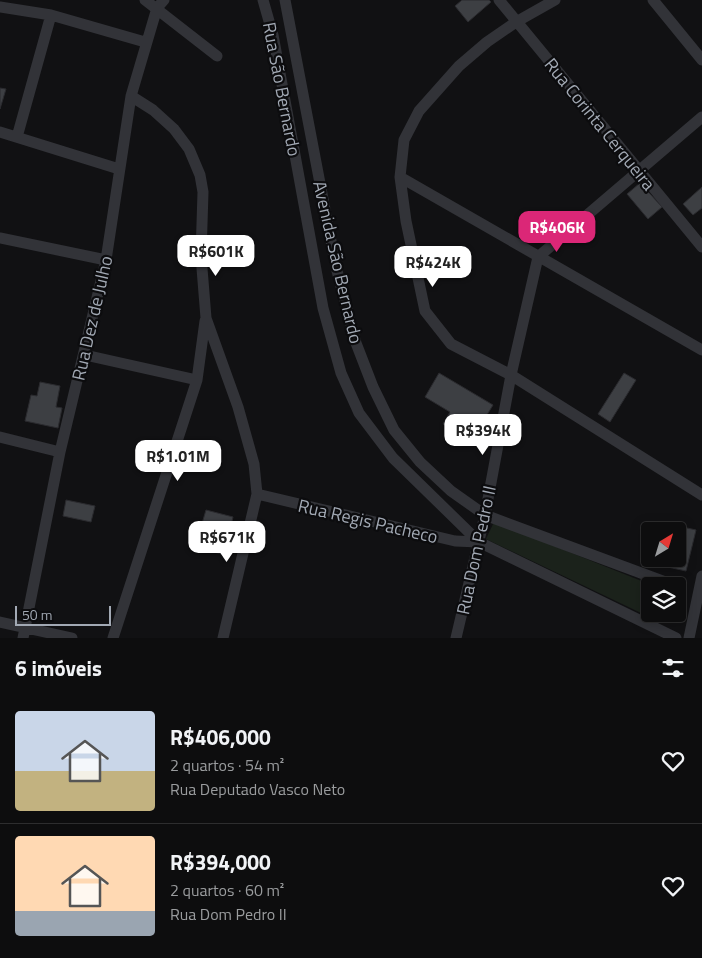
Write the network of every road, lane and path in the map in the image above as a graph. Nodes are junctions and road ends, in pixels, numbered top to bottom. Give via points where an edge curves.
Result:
1 (145, 0) edge
2 (263, 0) edge
3 (285, 0) edge
4 (499, 0) edge
5 (554, 0) edge
6 (653, 0) edge
7 (160, 4) edge
8 (0, 7) edge
9 (52, 15) junction
10 (516, 22) junction
11 (145, 42) junction
12 (217, 56) dead end
13 (702, 60) edge
14 (131, 96) junction
15 (702, 117) edge
16 (0, 132) edge
17 (17, 137) junction
18 (119, 169) junction
19 (638, 170) junction
20 (400, 177) junction
21 (0, 238) edge
22 (702, 247) edge
23 (538, 257) junction
24 (106, 260) junction
25 (206, 318) junction
26 (356, 343) junction
27 (700, 345) edge
28 (334, 347) junction
29 (85, 355) junction
30 (511, 375) junction
31 (197, 380) junction
32 (0, 437) edge
33 (60, 452) junction
34 (257, 494) junction
35 (702, 495) edge
36 (485, 515) junction
37 (479, 542) junction
38 (702, 576) edge
39 (653, 577) edge
40 (686, 589) edge
41 (698, 594) junction
42 (0, 622) edge
43 (24, 633) edge
44 (72, 638) edge
45 (113, 638) edge
46 (223, 638) edge
47 (456, 638) edge
48 (676, 638) edge
49 (689, 638) edge

1 - 7 street
2 - 28 street, Rua São Bernardo via 273,35 323,308
3 - 26 street, Avenida São Bernardo via 336,267
4 - 10 street, Rua Corinta Cerqueira
5 - 10 street
6 - 13 street
7 - 11 street, Rua Dez de Julho
7 - 12 street
8 - 9 street
9 - 11 street
9 - 17 street
10 - 19 street, Rua Corinta Cerqueira
10 - 20 street via 486,42 419,111 404,140
11 - 14 street, Rua Dez de Julho
14 - 18 street, Rua Dez de Julho
14 - 25 street via 154,110 174,129 189,149 200,175
15 - 19 street
16 - 17 street
17 - 18 street
18 - 24 street, Rua Dez de Julho
19 - 22 street, Rua Corinta Cerqueira
19 - 23 street
20 - 23 street
20 - 30 street via 425,311 451,344
21 - 24 street
23 - 27 street
23 - 30 street, Rua Dom Pedro II
24 - 29 street, Rua Dez de Julho
25 - 31 street
25 - 34 street via 247,434
26 - 28 street
26 - 36 street, Avenida São Bernardo via 394,430 420,462
28 - 37 street, Rua São Bernardo via 341,373 360,413 393,458
29 - 31 street
29 - 33 street, Rua Dez de Julho
30 - 35 street
30 - 36 street, Rua Dom Pedro II
31 - 45 street
32 - 33 street
33 - 43 street, Rua Dez de Julho
34 - 37 street, Rua Regis Pacheco via 455,542
34 - 46 street
36 - 37 street, Rua Dom Pedro II
36 - 39 street, Avenida São Bernardo
37 - 47 street, Rua Dom Pedro II
37 - 48 street
38 - 41 street
40 - 41 street, Avenida São Bernardo
41 - 49 street
42 - 43 street
43 - 44 street

